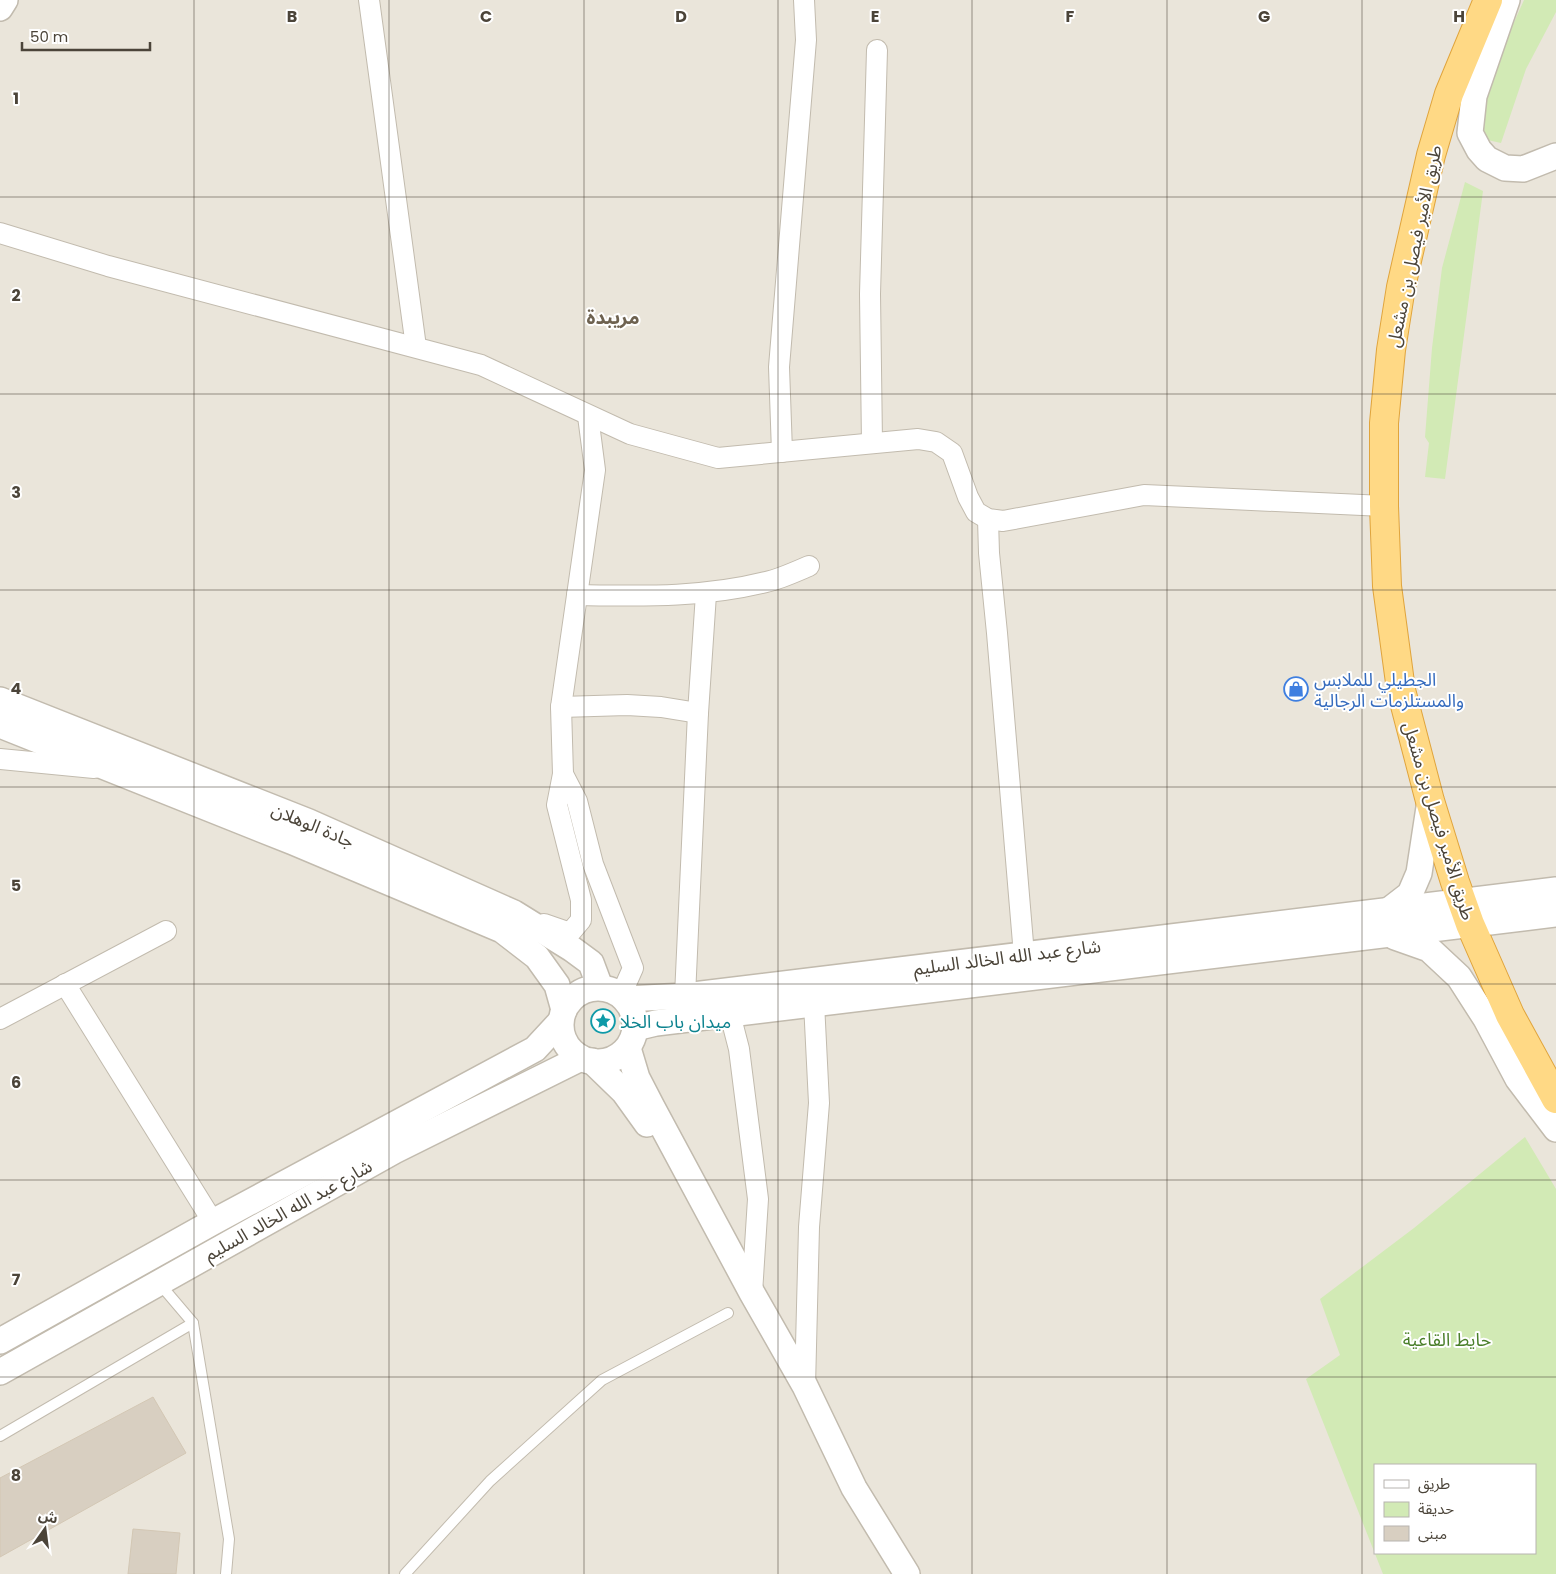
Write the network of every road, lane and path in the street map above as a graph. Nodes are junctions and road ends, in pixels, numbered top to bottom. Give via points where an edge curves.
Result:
1 (5, 0) edge
2 (368, 0) edge
3 (804, 0) edge
4 (1488, 0) edge
5 (1507, 0) edge
6 (0, 8) edge
7 (878, 50) dead end
8 (1556, 156) edge
9 (0, 233) edge
10 (416, 347) junction
11 (588, 416) junction
12 (872, 443) junction
13 (782, 452) junction
14 (1384, 506) junction
15 (988, 519) junction
16 (809, 566) dead end
17 (577, 594) junction
18 (706, 594) junction
19 (0, 700) edge
20 (561, 707) junction
21 (698, 713) junction
22 (0, 725) edge
23 (0, 759) edge
24 (108, 769) junction
25 (563, 774) junction
26 (1430, 801) junction
27 (1556, 890) edge
28 (1556, 894) edge
29 (1556, 909) edge
30 (514, 912) junction
31 (1466, 913) junction
32 (1556, 914) edge
33 (1388, 922) junction
34 (166, 931) dead end
35 (1024, 954) junction
36 (65, 984) junction
37 (615, 994) junction
38 (685, 996) junction
39 (814, 1004) junction
40 (730, 1014) junction
41 (562, 1016) junction
42 (0, 1019) edge
43 (631, 1038) junction
44 (586, 1060) junction
45 (1556, 1099) edge
46 (1556, 1129) edge
47 (696, 1190) junction
48 (213, 1222) junction
49 (159, 1283) junction
50 (752, 1293) junction
51 (728, 1313) dead end
52 (193, 1323) junction
53 (0, 1341) edge
54 (0, 1372) edge
55 (805, 1386) junction
56 (0, 1436) edge
57 (226, 1574) edge
58 (405, 1574) edge
59 (907, 1574) edge

1 - 6 street
2 - 10 street
3 - 13 street via 806,40 778,367
4 - 14 highway, طريق الأمير فيصل بن مشعل via 1449,94 1431,155 1401,287 1384,423
5 - 8 street via 1474,96 1470,133 1487,159 1505,168 1523,169
7 - 12 street via 870,294
9 - 10 street via 108,266
10 - 11 street via 481,365
11 - 13 street via 630,434 718,458
11 - 17 street via 595,470
12 - 13 street
12 - 15 street via 918,439 936,442 952,454 976,512
14 - 15 street via 1144,495 1003,521
14 - 26 highway, طريق الأمير فيصل بن مشعل via 1388,586 1401,690
15 - 35 street
16 - 18 street via 767,582
17 - 18 street
17 - 20 street
18 - 21 street
19 - 30 street, جادة الوهلان via 309,822
20 - 21 street via 627,705
20 - 25 street
21 - 38 street
22 - 24 street, جادة الوهلان
23 - 24 street
24 - 41 street, جادة الوهلان via 502,930 537,957 558,985
25 - 30 street via 557,805 581,900 581,920 570,933
25 - 37 street via 577,801 593,864 633,968
26 - 31 highway, طريق الأمير فيصل بن مشعل
26 - 33 street via 1419,873 1410,894
27 - 31 street, شارع عبد الله الخالد السليم
28 - 29 street via 1548,898 1549,906
30 - 37 street, جادة الوهلان via 591,963
31 - 32 street, شارع عبد الله الخالد السليم
31 - 33 street, شارع عبد الله الخالد السليم
31 - 45 highway, طريق الأمير فيصل بن مشعل via 1510,1015
33 - 35 street, شارع عبد الله الخالد السليم
33 - 39 street, شارع عبد الله الخالد السليم
33 - 46 street, شارع عبد الله الخالد السليم via 1429,948 1459,977 1518,1079
34 - 36 street
35 - 38 street, شارع عبد الله الخالد السليم
36 - 42 street
36 - 48 street
37 - 38 street, شارع عبد الله الخالد السليم
37 - 41 street via 585,989 567,1003
37 - 43 street via 631,1008 634,1018
39 - 40 street, شارع عبد الله الخالد السليم
39 - 55 street via 819,1103 809,1228
40 - 43 street, شارع عبد الله الخالد السليم via 656,1023
40 - 50 street via 739,1049 758,1199
41 - 44 street via 561,1033 565,1043 572,1052
41 - 48 street, شارع عبد الله الخالد السليم via 535,1049
43 - 44 street via 620,1054 612,1059 602,1062
43 - 47 street via 637,1078
44 - 47 street via 624,1092
44 - 49 street, شارع عبد الله الخالد السليم via 394,1151
47 - 50 street
48 - 53 street, شارع عبد الله الخالد السليم
49 - 52 lane
49 - 54 street, شارع عبد الله الخالد السليم
50 - 55 street
51 - 58 lane via 602,1380 490,1481
52 - 56 lane
52 - 57 lane via 229,1539
55 - 59 street via 854,1488

